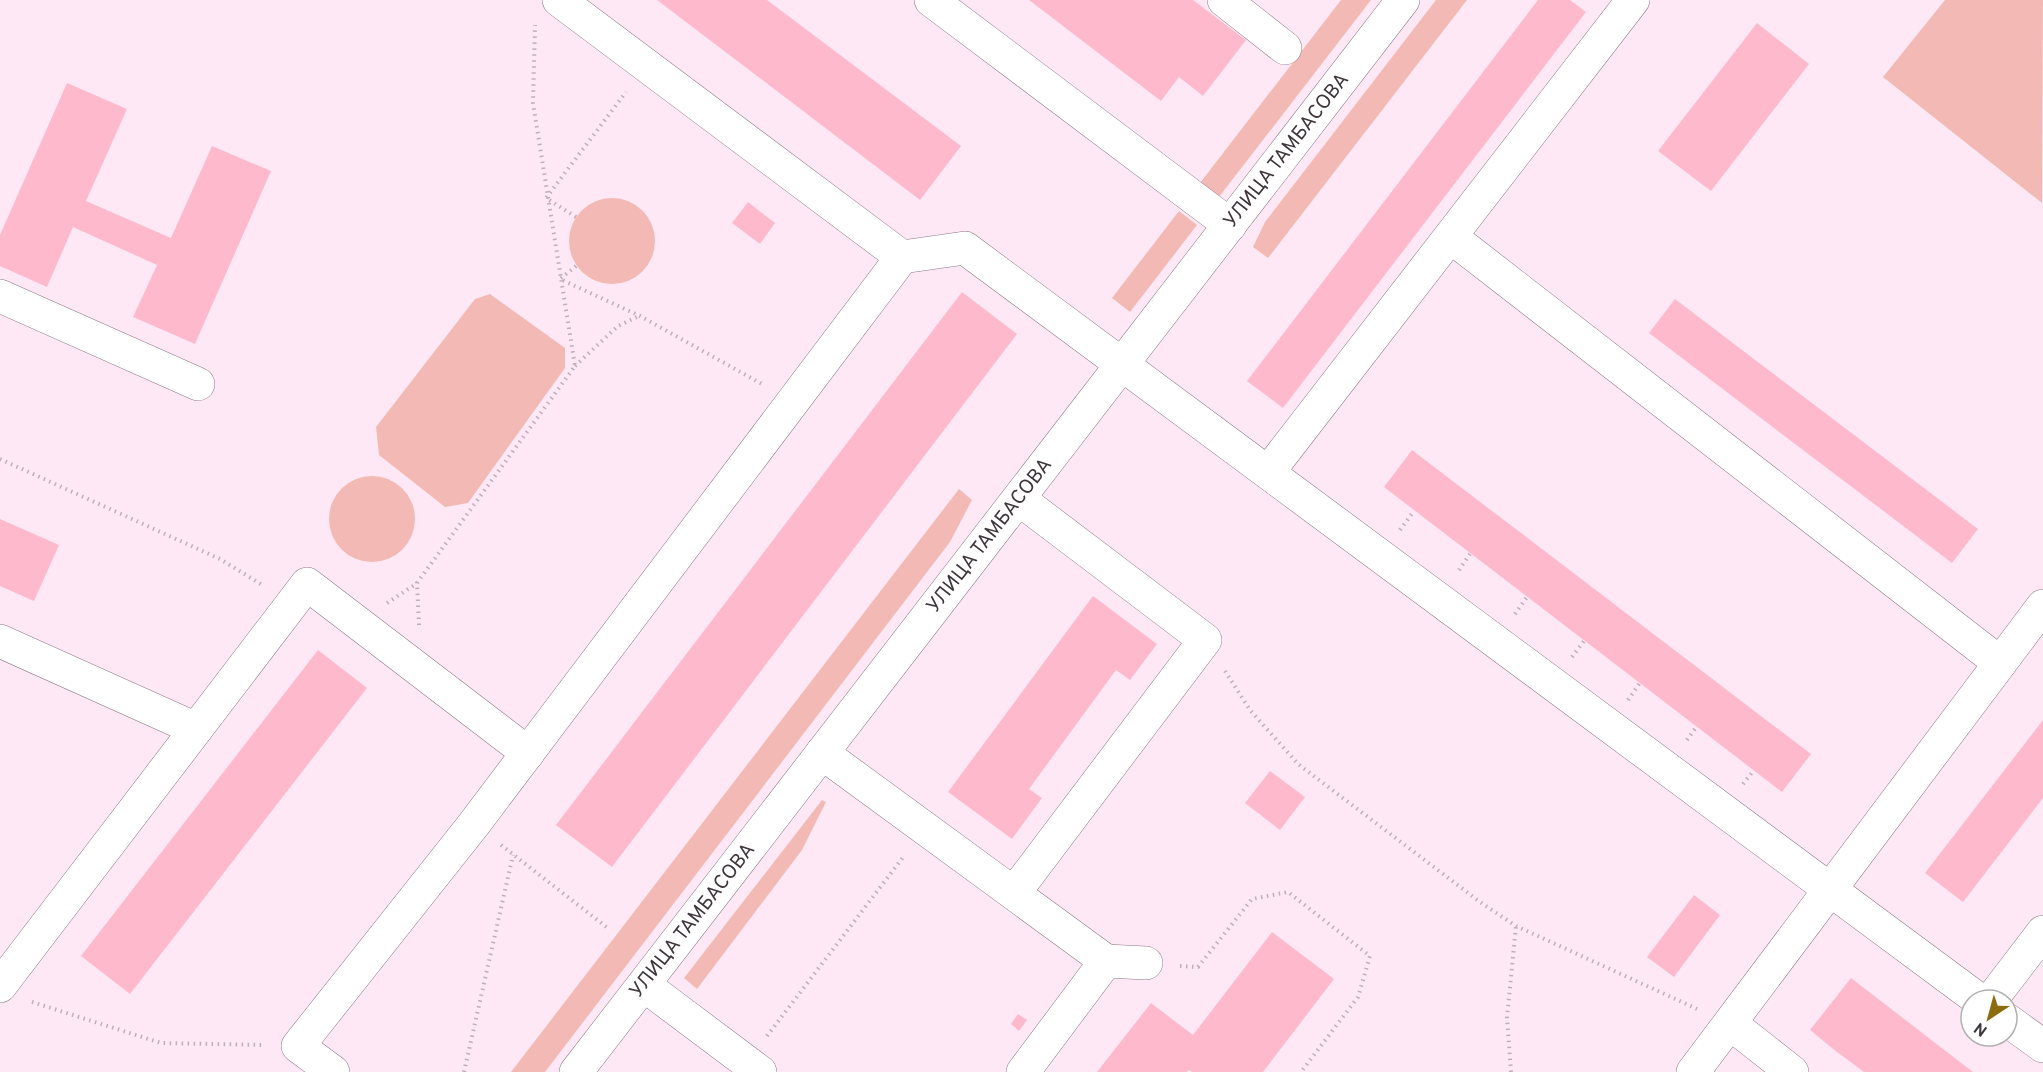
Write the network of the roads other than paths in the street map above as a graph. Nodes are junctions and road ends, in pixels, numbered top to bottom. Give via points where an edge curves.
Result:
1 (559, 0) edge
2 (931, 0) edge
3 (1224, 0) edge
4 (1403, 0) edge
5 (1633, 0) edge
6 (1285, 48) dead end
7 (1230, 225) junction
8 (1451, 237) junction
9 (902, 257) junction
10 (0, 296) edge
11 (1122, 365) junction
12 (198, 384) dead end
13 (1269, 471) junction
14 (1019, 499) junction
15 (2043, 606) edge
16 (0, 641) edge
17 (2000, 663) junction
18 (196, 729) junction
19 (528, 753) junction
20 (822, 753) junction
21 (1830, 891) junction
22 (1014, 894) junction
23 (2043, 932) edge
24 (1106, 961) junction
25 (1146, 963) road end
26 (644, 985) junction
27 (1963, 988) edge
28 (2000, 988) edge
29 (11, 992) edge
30 (1731, 1024) junction
31 (2019, 1029) edge
32 (2043, 1046) edge
33 (754, 1067) edge
34 (333, 1072) edge
35 (576, 1072) edge
36 (1023, 1072) edge
37 (1693, 1072) edge
38 (1792, 1072) edge

1 - 9 street
2 - 7 street
3 - 6 street
4 - 7 street, УЛИЦА ТАМБАСОВА
5 - 8 street
7 - 11 street, УЛИЦА ТАМБАСОВА
8 - 13 street
8 - 17 street
9 - 11 street via 965,248
9 - 19 street
10 - 12 street
11 - 13 street
11 - 14 street, УЛИЦА ТАМБАСОВА
13 - 21 street
14 - 20 street, УЛИЦА ТАМБАСОВА
14 - 22 street via 1205,640
15 - 17 street
16 - 18 street
17 - 21 street
18 - 19 street via 307,584
18 - 29 street
19 - 34 street via 298,1046
20 - 22 street
20 - 26 street, УЛИЦА ТАМБАСОВА
21 - 27 street
21 - 30 street
22 - 24 street
23 - 28 street
24 - 25 street
24 - 36 street
26 - 33 street
26 - 35 street, УЛИЦА ТАМБАСОВА
30 - 37 street
30 - 38 street
31 - 32 street

